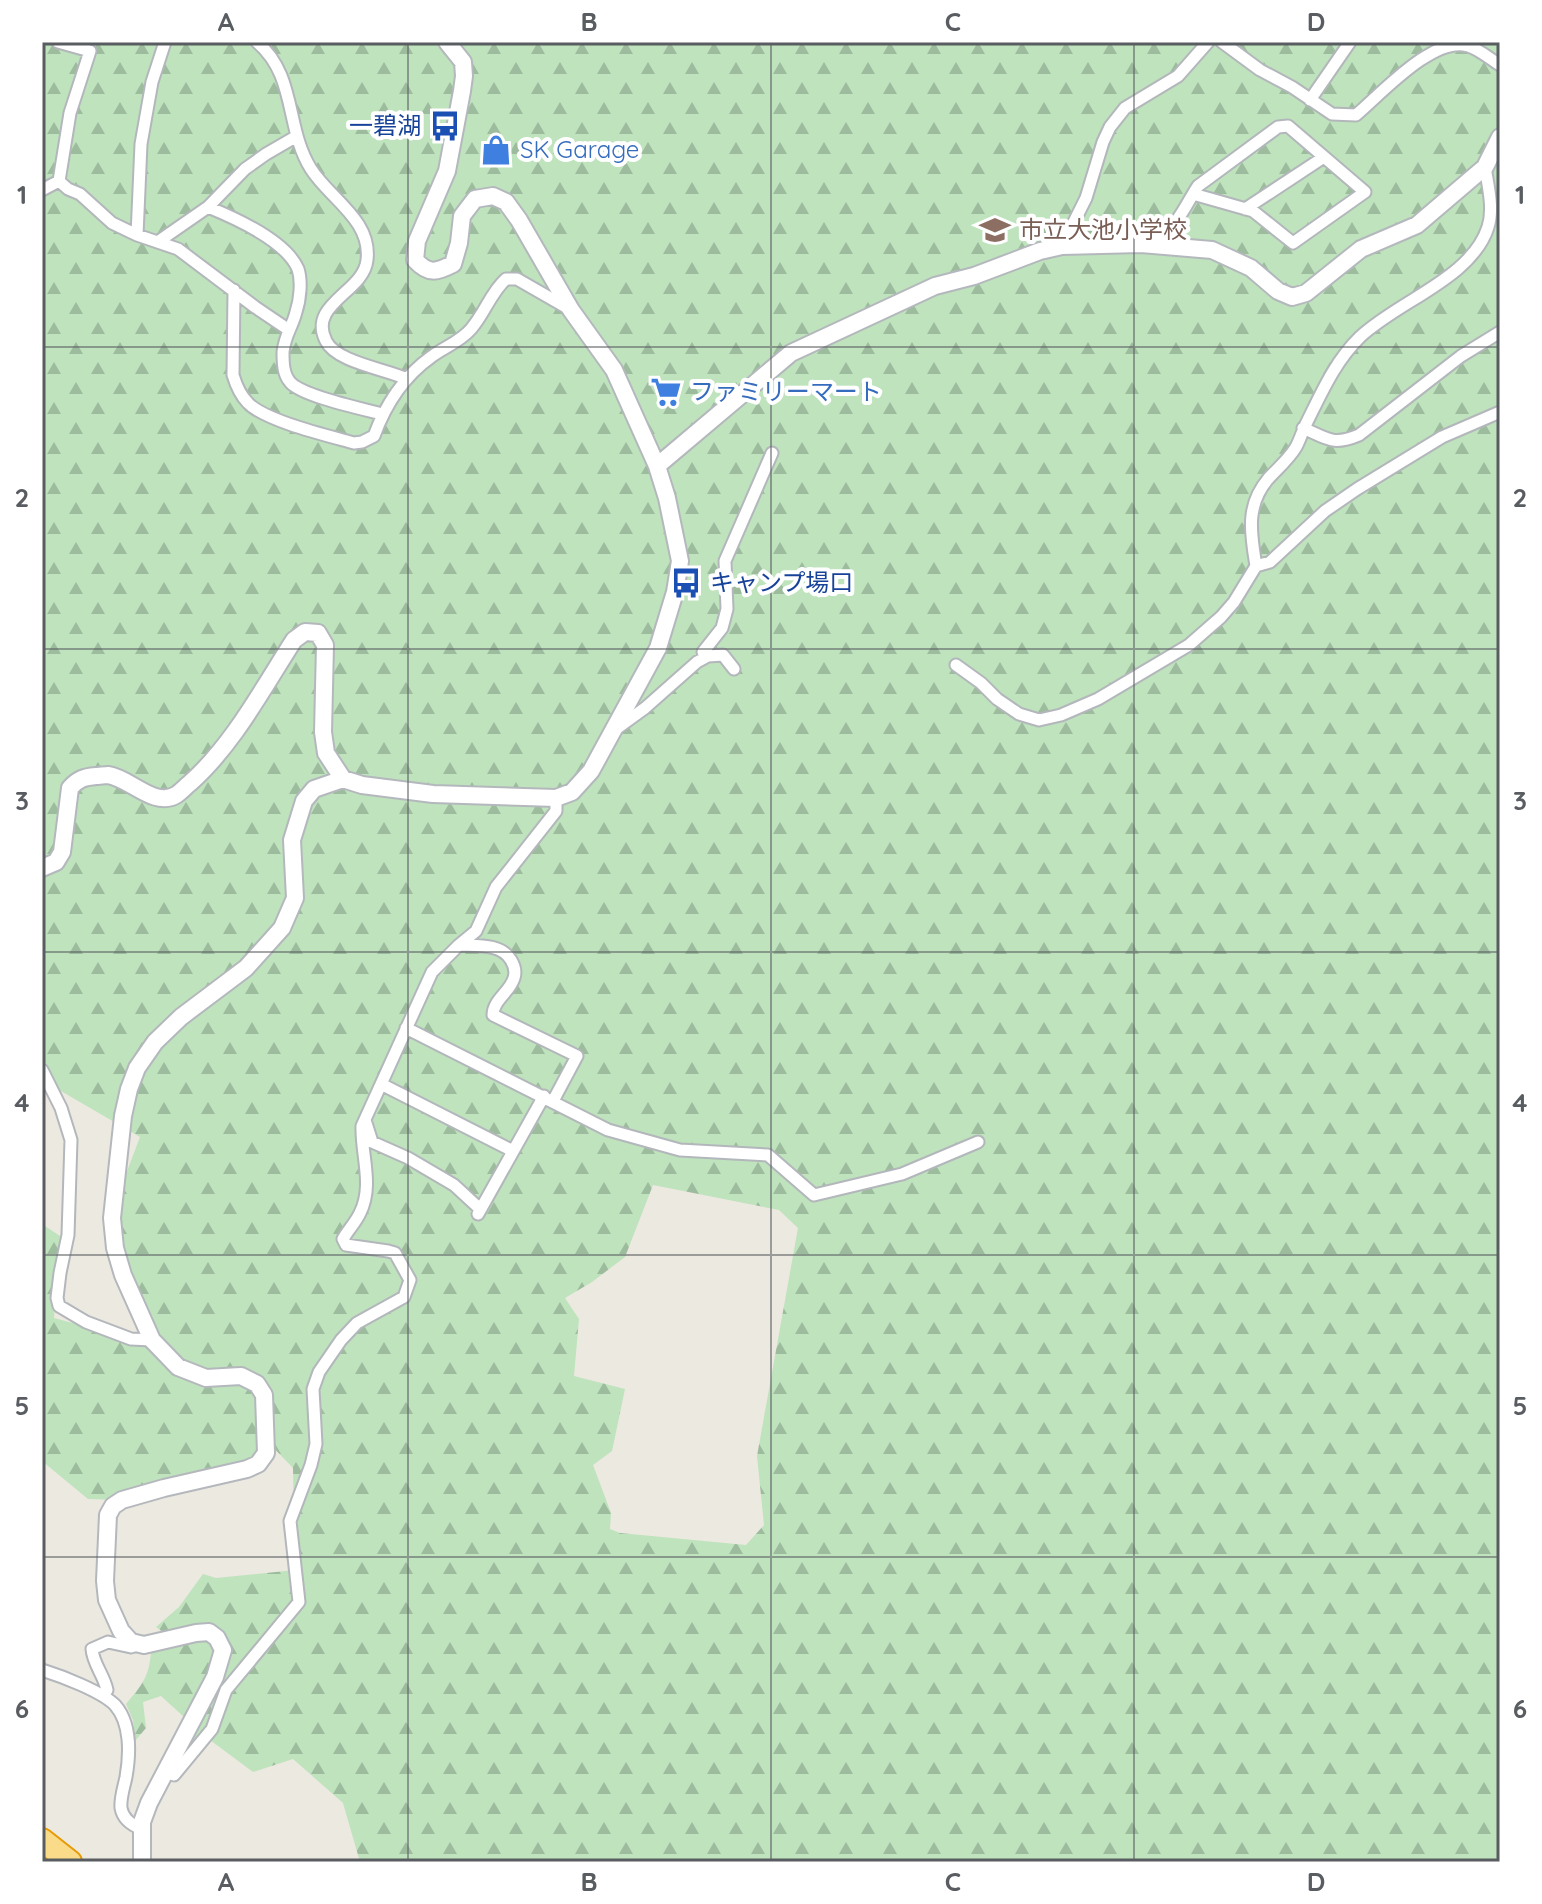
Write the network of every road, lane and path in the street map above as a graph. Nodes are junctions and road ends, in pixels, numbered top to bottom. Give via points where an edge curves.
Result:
1 (58, 42) edge
2 (165, 42) edge
3 (257, 42) edge
4 (447, 42) edge
5 (1208, 42) edge
6 (1222, 42) edge
7 (1350, 42) edge
8 (1500, 65) edge
9 (1310, 100) junction
10 (297, 136) junction
11 (1500, 137) edge
12 (1324, 157) junction
13 (1485, 167) junction
14 (59, 181) junction
15 (42, 190) edge
16 (1193, 194) junction
17 (208, 207) junction
18 (1245, 209) junction
19 (137, 235) junction
20 (159, 241) junction
21 (1100, 245) junction
22 (1062, 246) junction
23 (234, 290) junction
24 (571, 310) junction
25 (289, 330) junction
26 (1500, 332) edge
27 (407, 379) junction
28 (1500, 412) edge
29 (382, 414) junction
30 (1303, 428) junction
31 (772, 453) dead end
32 (657, 466) junction
33 (1256, 566) junction
34 (708, 656) junction
35 (956, 665) dead end
36 (734, 669) dead end
37 (615, 730) junction
38 (343, 779) junction
39 (556, 798) junction
40 (42, 868) edge
41 (459, 945) junction
42 (406, 1028) junction
43 (42, 1070) edge
44 (381, 1084) junction
45 (548, 1098) junction
46 (365, 1119) junction
47 (978, 1142) dead end
48 (513, 1151) junction
49 (152, 1340) junction
50 (138, 1644) junction
51 (42, 1670) edge
52 (103, 1696) junction
53 (165, 1772) junction
54 (142, 1829) junction
55 (42, 1840) edge
56 (70, 1862) edge
57 (142, 1862) edge

1 - 14 street via 90,51 70,113
2 - 19 street via 141,144
3 - 10 street via 272,56 284,83
4 - 24 street via 463,62 462,91 447,171 417,241 415,260 423,269 437,272 453,264 462,216 475,199 493,196 506,202 519,220
5 - 22 street via 1178,76 1125,108 1110,127 1086,198
6 - 9 street
7 - 9 street
8 - 9 street via 1457,44 1424,56 1356,115 1332,114
10 - 17 street via 245,169
10 - 27 street via 311,170 358,224 366,241 364,273 325,312 325,340 342,357
11 - 13 street
12 - 16 street via 1288,126 1278,127
12 - 18 street
12 - 18 street via 1365,192 1293,243
13 - 21 street via 1417,225 1361,249 1306,293 1292,297 1251,268 1212,250
13 - 30 street via 1489,225 1479,247 1448,277 1360,337 1338,362
14 - 15 street
14 - 19 street via 112,223
16 - 18 street
16 - 21 street via 1164,233 1105,236
17 - 20 street
17 - 25 street via 241,221 293,260 300,291
19 - 20 street
20 - 23 street
21 - 22 street
22 - 32 street via 935,286 791,353
23 - 25 street
23 - 29 street via 233,375 248,404 295,426 354,443 374,436
24 - 27 street via 517,279 506,279 471,330
24 - 32 street via 614,370
25 - 29 street via 282,363 290,382 305,392
26 - 30 street via 1359,435 1343,442
27 - 29 street
28 - 33 street via 1442,437 1357,489 1270,562
30 - 33 street via 1296,447 1264,483 1252,510
31 - 34 street via 725,561 727,609 722,628 703,652
32 - 37 street via 680,561 658,648
33 - 35 street via 1227,609 1189,645 1061,715 1039,720 1019,714
34 - 36 street via 723,655
34 - 37 street
37 - 39 street via 591,771 572,792
38 - 39 street via 433,794
38 - 40 street via 326,753 323,732 325,645 318,633 305,632 294,640 221,752 175,795 154,797 107,775 76,781 70,788 62,852 56,862
38 - 49 street via 314,789 304,801 292,840 295,898 282,928 246,968 155,1042 129,1089 113,1208 115,1248
39 - 41 street via 556,811 496,887 476,931
41 - 42 street via 432,972
41 - 45 street via 493,947 507,954 514,966 515,977 493,1015 577,1056
42 - 44 street
42 - 45 street
43 - 49 street via 71,1140 59,1306 131,1339
44 - 46 street
44 - 48 street
45 - 47 street via 608,1130 680,1150 768,1155 814,1195 902,1174
45 - 48 street
46 - 48 street via 372,1142 454,1185 479,1212
46 - 53 street via 364,1202 343,1239 346,1245 395,1253 410,1280 408,1289 404,1297 357,1323 319,1372 313,1389 316,1444 290,1521 299,1602 226,1690 212,1729 174,1775
49 - 50 street via 178,1367 206,1378 241,1376 257,1384 264,1395 266,1453 247,1469 113,1506 108,1515 107,1600 121,1631
50 - 52 street via 108,1642 92,1649 105,1681
50 - 53 street via 209,1632 223,1650 215,1677
51 - 52 street
52 - 54 street via 117,1707 127,1729 121,1806 132,1826
53 - 54 street
54 - 57 street
55 - 56 highway

